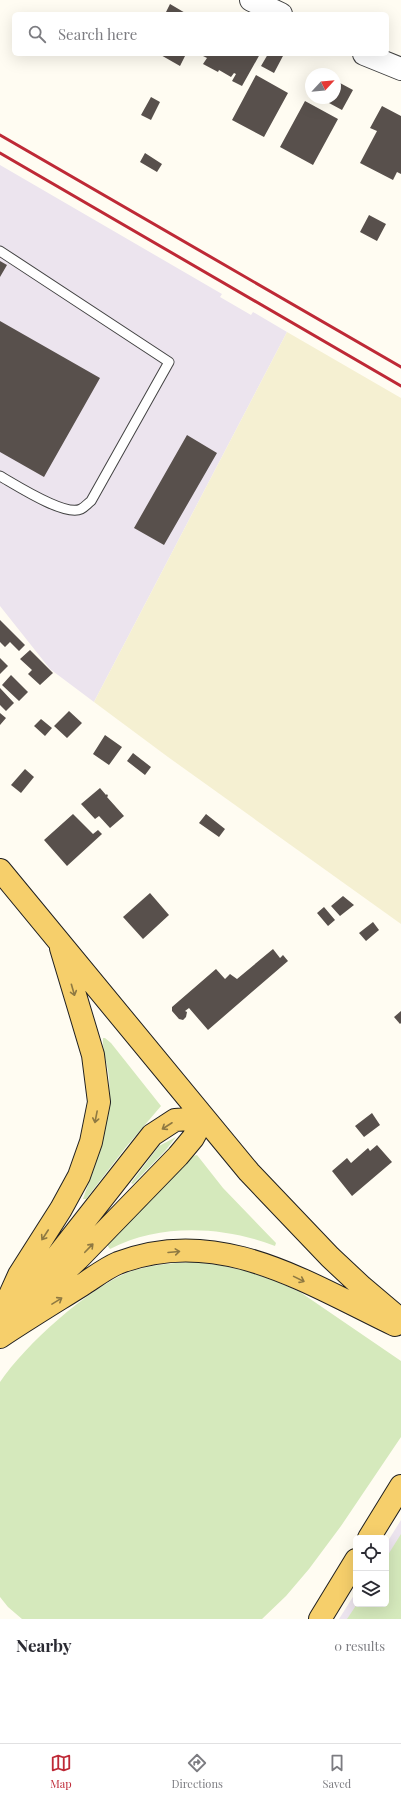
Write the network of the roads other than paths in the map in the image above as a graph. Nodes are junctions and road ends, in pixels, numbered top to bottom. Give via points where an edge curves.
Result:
1 (251, 0) edge
2 (276, 12) edge
3 (369, 56) edge
4 (401, 69) edge
5 (0, 251) edge
6 (0, 476) edge
7 (0, 870) edge
8 (59, 940) junction
9 (204, 1118) junction
10 (0, 1317) edge
11 (401, 1320) edge
12 (0, 1328) edge
13 (401, 1328) edge
14 (0, 1332) edge
15 (0, 1337) edge
16 (401, 1486) edge
17 (371, 1535) edge
18 (353, 1564) edge
19 (318, 1617) edge

1 - 2 street
3 - 4 street
5 - 6 lane via 169,362 91,501 80,509 64,510
7 - 8 main road
8 - 9 main road
8 -> 10 main road via 93,1055 99,1102 92,1142 79,1176 19,1275
9 - 11 main road via 296,1223 362,1287
9 -> 12 main road via 175,1120 152,1135
14 -> 9 main road via 78,1259 178,1156 193,1138
15 -> 13 main road via 117,1263 151,1254 200,1249 241,1256 275,1267
16 - 17 main road
18 - 19 main road

